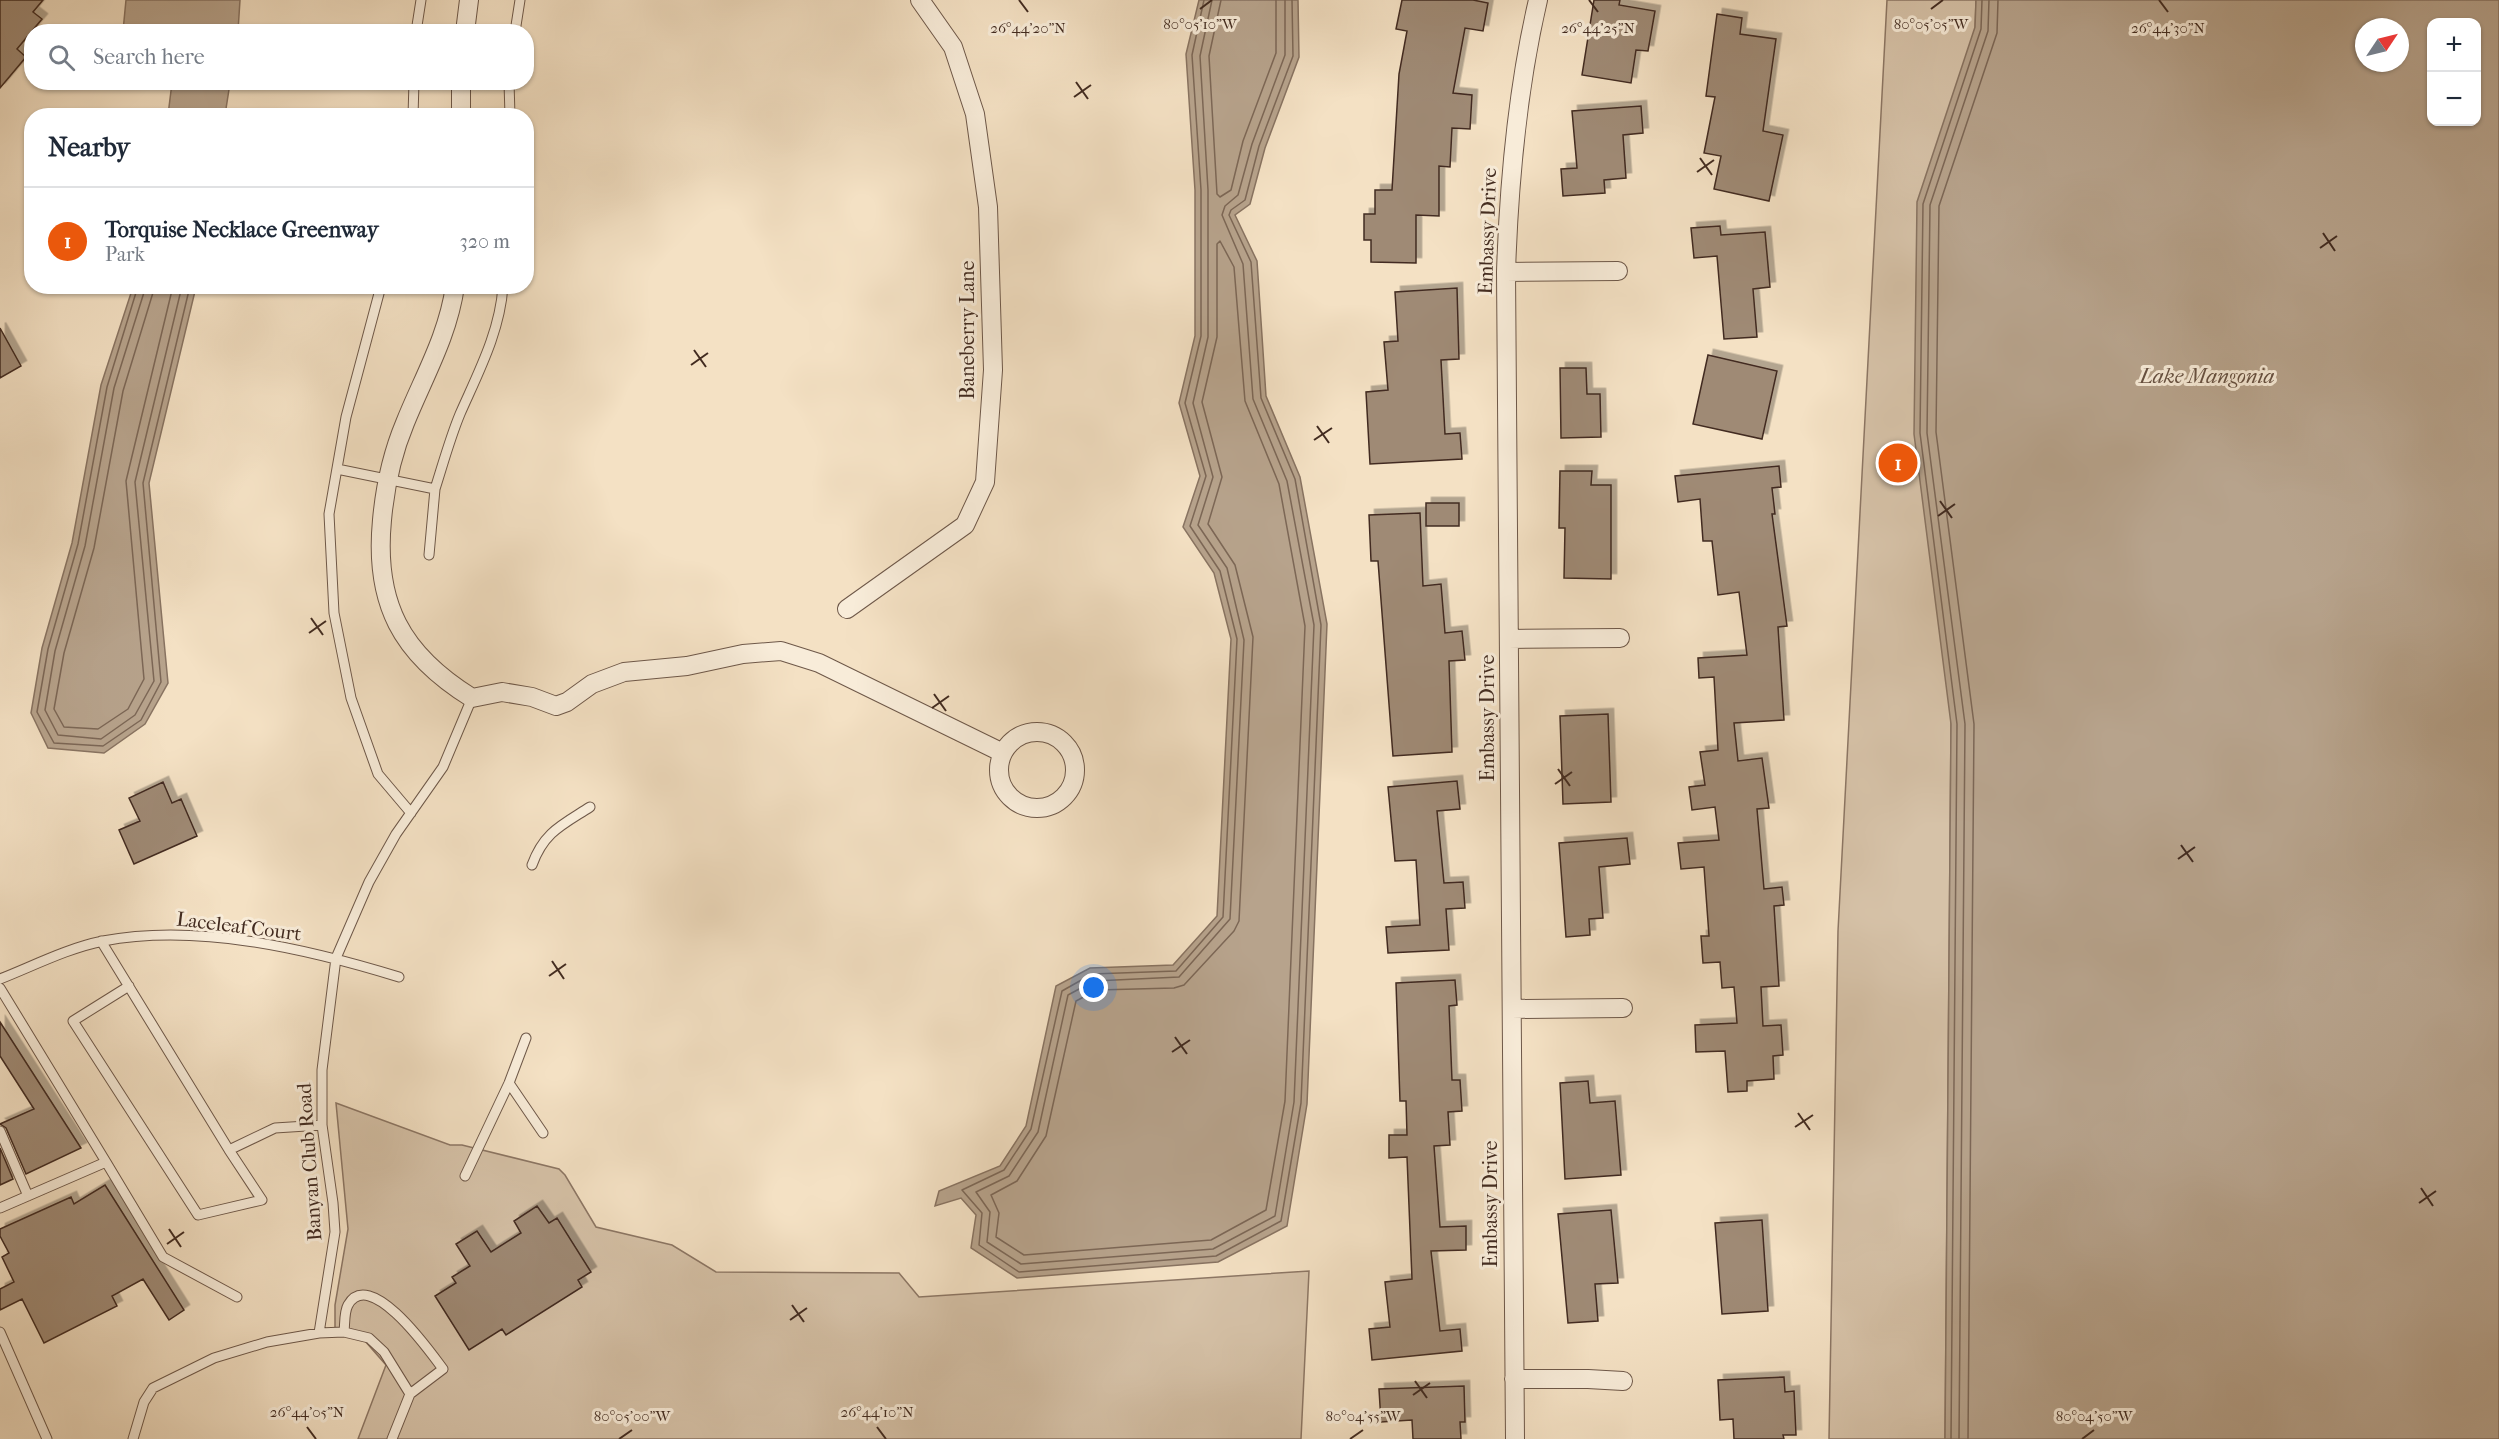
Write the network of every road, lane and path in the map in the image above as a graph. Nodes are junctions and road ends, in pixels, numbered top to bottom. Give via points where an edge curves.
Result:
1 (421, 0) edge
2 (469, 0) edge
3 (520, 0) edge
4 (920, 0) edge
5 (1539, 0) edge
6 (417, 24) edge
7 (466, 24) edge
8 (516, 24) edge
9 (414, 90) edge
10 (461, 90) edge
11 (510, 90) edge
12 (413, 108) edge
13 (461, 108) edge
14 (510, 108) edge
15 (1617, 271) dead end
16 (1506, 272) junction
17 (379, 294) edge
18 (453, 294) edge
19 (502, 294) edge
20 (337, 469) junction
21 (388, 479) junction
22 (435, 489) junction
23 (429, 555) dead end
24 (847, 609) dead end
25 (1620, 638) dead end
26 (1509, 639) junction
27 (471, 698) junction
28 (1003, 753) junction
29 (590, 807) dead end
30 (411, 813) junction
31 (532, 865) dead end
32 (101, 941) junction
33 (336, 958) junction
34 (399, 977) dead end
35 (0, 979) edge
36 (129, 987) junction
37 (0, 988) edge
38 (1623, 1008) dead end
39 (1512, 1009) junction
40 (526, 1038) dead end
41 (508, 1083) junction
42 (322, 1125) junction
43 (0, 1131) edge
44 (543, 1133) dead end
45 (229, 1150) junction
46 (106, 1162) junction
47 (465, 1176) dead end
48 (28, 1196) junction
49 (0, 1209) edge
50 (237, 1297) dead end
51 (0, 1332) edge
52 (344, 1332) junction
53 (319, 1334) junction
54 (11, 1356) junction
55 (0, 1361) edge
56 (1514, 1379) junction
57 (1623, 1382) dead end
58 (410, 1394) junction
59 (47, 1439) edge
60 (133, 1439) edge
61 (392, 1439) edge
62 (1515, 1439) edge

1 - 6 lane
2 - 7 street
3 - 8 lane
4 - 24 street, Baneberry Lane via 953,47 975,114 988,207 993,370 985,482 965,525
5 - 16 street, Embassy Drive via 1517,107
9 - 12 lane
10 - 13 street
11 - 14 lane
15 - 16 street
16 - 26 street, Embassy Drive
17 - 20 lane via 346,417
18 - 21 street via 440,343 405,422
19 - 22 lane via 485,360 459,416
20 - 21 lane
20 - 30 lane via 329,514 333,613 351,698 378,774
21 - 22 lane
21 - 27 street via 380,561 388,606 421,660
22 - 23 lane
25 - 26 street
26 - 39 street, Embassy Drive
27 - 28 street via 502,692 556,706 600,680 624,672 781,651 819,663
27 - 30 lane, Banyan Club Road via 443,767
28 - 28 street via 1018,737 1029,733 1052,736 1062,742 1072,757 1075,775 1071,786 1065,796 1042,808 1017,803 1001,783
29 - 31 lane via 549,834
30 - 33 lane, Banyan Club Road via 369,882
32 - 33 lane, Laceleaf Court via 187,934
32 - 35 lane, Laceleaf Court
32 - 36 lane
33 - 34 lane, Laceleaf Court
33 - 42 lane, Banyan Club Road via 322,1070
36 - 45 lane
36 - 45 lane via 74,1021 198,1215 262,1200
37 - 46 lane
38 - 39 street
39 - 56 street, Embassy Drive
40 - 41 lane
41 - 44 lane
41 - 47 lane
42 - 45 lane via 275,1128
42 - 53 lane, Banyan Club Road via 335,1232
43 - 48 lane
46 - 48 lane
46 - 50 lane via 163,1257
48 - 49 lane
51 - 54 lane
52 - 53 lane
52 - 58 lane via 369,1338 384,1352
52 - 58 lane via 347,1306 354,1298 365,1294 382,1301 417,1335 443,1369
53 - 60 lane via 267,1342 214,1358 153,1388 144,1402
54 - 55 lane
54 - 59 lane
56 - 57 street via 1588,1378
56 - 62 street, Embassy Drive
58 - 61 lane

